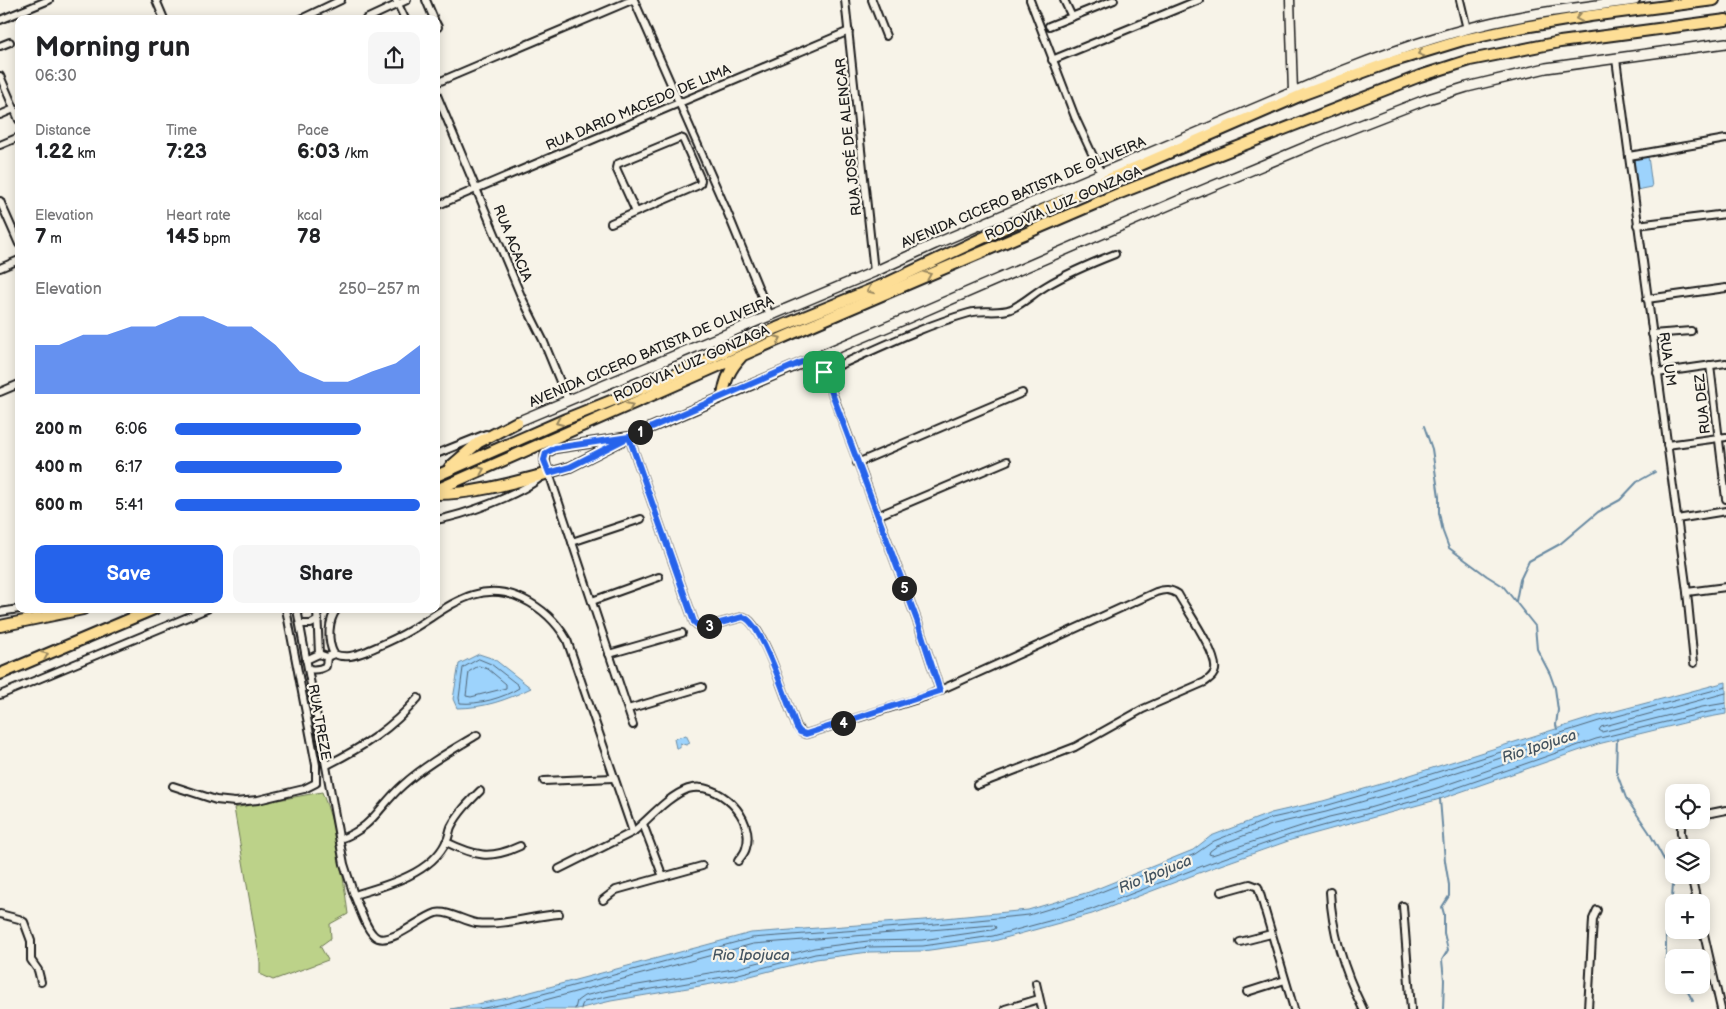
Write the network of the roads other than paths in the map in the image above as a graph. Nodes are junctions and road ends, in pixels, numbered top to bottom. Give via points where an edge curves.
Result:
1 (49, 0) edge
2 (156, 0) edge
3 (342, 0) edge
4 (408, 0) edge
5 (426, 0) edge
6 (633, 0) edge
7 (845, 0) edge
8 (872, 0) edge
9 (1030, 0) edge
10 (1064, 0) edge
11 (1114, 0) edge
12 (1199, 0) edge
13 (1290, 0) edge
14 (1460, 0) edge
15 (1635, 0) edge
16 (1714, 0) edge
17 (397, 2) edge
18 (162, 15) edge
19 (310, 15) edge
20 (373, 15) edge
21 (403, 15) edge
22 (432, 15) edge
23 (1072, 17) junction
24 (0, 20) edge
25 (1726, 20) edge
26 (1049, 26) dead end
27 (1467, 29) junction
28 (849, 31) junction
29 (886, 36) dead end
30 (10, 42) dead end
31 (1726, 43) edge
32 (0, 46) edge
33 (1616, 59) junction
34 (1052, 60) junction
35 (0, 76) edge
36 (440, 81) edge
37 (1293, 92) junction
38 (440, 103) edge
39 (680, 103) junction
40 (14, 109) joint
41 (0, 115) edge
42 (15, 139) edge
43 (1726, 140) edge
44 (0, 145) edge
45 (1629, 156) junction
46 (702, 157) junction
47 (693, 161) junction
48 (1101, 173) junction
49 (477, 188) junction
50 (0, 201) edge
51 (440, 204) edge
52 (636, 212) junction
53 (1726, 214) edge
54 (611, 223) dead end
55 (1637, 226) junction
56 (15, 235) edge
57 (1115, 254) dead end
58 (15, 262) edge
59 (0, 268) edge
60 (874, 272) junction
61 (1726, 288) edge
62 (1648, 299) junction
63 (770, 316) junction
64 (1691, 331) dead end
65 (1652, 334) junction
66 (745, 354) junction
67 (818, 355) junction
68 (1726, 363) edge
69 (1710, 365) junction
70 (824, 372) junction
71 (1657, 372) junction
72 (15, 386) edge
73 (0, 392) edge
74 (1022, 393) dead end
75 (724, 396) junction
76 (568, 401) junction
77 (517, 422) junction
78 (629, 437) junction
79 (1726, 437) edge
80 (1718, 438) junction
81 (1667, 445) junction
82 (440, 452) edge
83 (1007, 461) dead end
84 (857, 463) junction
85 (440, 474) edge
86 (546, 474) junction
87 (440, 490) edge
88 (440, 493) edge
89 (1726, 499) edge
90 (1726, 511) edge
91 (876, 516) junction
92 (440, 519) edge
93 (641, 519) dead end
94 (1677, 519) junction
95 (572, 542) junction
96 (659, 578) dead end
97 (1726, 587) edge
98 (1687, 592) junction
99 (592, 601) junction
100 (15, 610) edge
101 (440, 611) edge
102 (0, 612) edge
103 (63, 613) edge
104 (145, 613) edge
105 (197, 613) edge
106 (287, 613) edge
107 (298, 613) edge
108 (317, 613) edge
109 (335, 613) edge
110 (437, 613) edge
111 (318, 620) junction
112 (301, 624) junction
113 (0, 626) edge
114 (682, 633) dead end
115 (319, 654) junction
116 (334, 654) junction
117 (610, 654) junction
118 (327, 657) junction
119 (306, 660) junction
120 (1694, 663) dead end
121 (308, 669) junction
122 (0, 674) edge
123 (702, 687) dead end
124 (940, 691) junction
125 (0, 695) edge
126 (418, 698) dead end
127 (628, 709) junction
128 (633, 725) dead end
129 (477, 735) dead end
130 (327, 765) junction
131 (613, 778) junction
132 (544, 781) dead end
133 (977, 785) dead end
134 (173, 786) dead end
135 (480, 791) dead end
136 (1726, 810) edge
137 (1710, 813) edge
138 (643, 824) junction
139 (633, 832) junction
140 (340, 839) junction
141 (446, 842) junction
142 (520, 846) dead end
143 (738, 861) dead end
144 (702, 866) dead end
145 (559, 870) dead end
146 (663, 877) junction
147 (1221, 892) dead end
148 (1330, 892) dead end
149 (354, 895) junction
150 (603, 900) dead end
151 (1403, 906) dead end
152 (1597, 910) dead end
153 (0, 914) edge
154 (560, 914) dead end
155 (1271, 934) junction
156 (1705, 939) edge
157 (1240, 942) dead end
158 (1285, 980) junction
159 (41, 982) dead end
160 (1036, 983) dead end
161 (1247, 992) dead end
162 (1039, 999) junction
163 (1005, 1009) edge
164 (1042, 1009) edge
165 (1294, 1009) edge
166 (1363, 1009) edge
167 (1411, 1009) edge
168 (1588, 1009) edge
169 (1721, 1009) edge

1 - 24 street
2 - 18 street
3 - 19 street
4 - 17 street
5 - 22 street
6 - 36 street
6 - 39 street
7 - 28 street, RUA JOSÉ DE ALENCAR
8 - 29 street
9 - 34 street
10 - 23 street
11 - 23 street
12 - 34 street
13 - 37 street
14 - 27 street
15 - 27 main road, AVENIDA CICERO BATISTA DE OLIVEIRA via 1556,10
16 -> 85 highway, RODOVIA LUIZ GONZAGA via 1590,16 1463,40 1304,94 1104,181 885,284
17 - 20 street
17 - 21 street
23 - 26 street
66 -> 25 highway, RODOVIA LUIZ GONZAGA via 1120,193 1420,76 1470,60 1560,42
27 - 37 main road, AVENIDA CICERO BATISTA DE OLIVEIRA via 1398,49
28 - 39 street, RUA DARIO MACEDO DE LIMA
28 - 60 street, RUA JOSÉ DE ALENCAR
30 - 32 street
31 - 33 main road
33 - 45 street, RUA UM
33 - 67 main road via 1505,77 1390,113
34 - 48 street
35 - 40 street
37 - 48 main road, AVENIDA CICERO BATISTA DE OLIVEIRA
38 - 49 street, RUA ACACIA
39 - 46 street
39 - 49 street, RUA DARIO MACEDO DE LIMA
40 - 41 street
42 - 44 street
43 - 45 street
45 - 55 street, RUA UM
46 - 47 street
46 - 63 street
47 - 52 street via 701,180 699,185
47 - 52 street via 685,141 680,138 618,163 616,168
48 - 60 main road, AVENIDA CICERO BATISTA DE OLIVEIRA
49 - 51 street, RUA DARIO MACEDO DE LIMA
49 - 76 street, RUA ACACIA
50 - 56 street
52 - 54 street
53 - 55 street
55 - 62 street, RUA UM
57 - 70 street via 1055,281 1011,309 970,313 928,327
58 - 59 street
60 - 63 main road, AVENIDA CICERO BATISTA DE OLIVEIRA
61 - 62 street
62 - 65 street, RUA UM
63 - 76 main road, AVENIDA CICERO BATISTA DE OLIVEIRA
64 - 65 street
65 - 71 street, RUA UM
66 - 75 highway via 728,374
87 -> 66 highway, RODOVIA LUIZ GONZAGA
67 - 70 street
67 - 75 main road
68 - 69 street
69 - 71 street
69 - 80 street, RUA DEZ
70 - 84 street
71 - 81 street, RUA UM
72 - 73 street
74 - 84 street
75 - 78 main road
76 - 77 main road, AVENIDA CICERO BATISTA DE OLIVEIRA
77 - 82 street, AVENIDA CICERO BATISTA DE OLIVEIRA
77 - 85 highway via 479,442
78 - 86 main road via 570,467
78 - 86 main road via 555,448 546,453
78 - 124 street via 694,622 701,628 747,617 767,650 800,732 816,732
79 - 80 street
80 - 81 street
80 - 89 street, RUA DEZ
81 - 94 street, RUA UM
83 - 91 street
84 - 91 street
86 - 88 highway via 494,487 451,494
86 - 92 street via 520,491
86 - 95 street
90 - 94 street
91 - 124 street via 918,623
93 - 95 street
94 - 98 street, RUA UM
95 - 99 street
96 - 99 street
97 - 98 street
98 - 120 street, RUA UM
99 - 117 street
100 - 102 street
101 - 131 street via 473,594 494,591 514,594 545,612 560,627 567,640
103 - 113 highway
122 -> 104 highway
105 - 125 street
106 - 134 street, RUA TREZE via 314,756 316,783 258,800 235,802 216,800
107 - 112 street
108 - 111 street
109 - 116 street via 329,637
110 - 116 street via 409,632 376,647 355,655
111 - 112 street via 312,624
111 - 115 street
112 - 119 street
114 - 117 street
115 - 118 street
115 - 119 street
116 - 118 street
117 - 127 street
118 - 121 street via 326,666 322,669
119 - 121 street
121 - 130 street
123 - 127 street
124 - 133 street via 1164,589 1178,594 1212,653 1215,669 1205,682 1143,709 1075,747
126 - 130 street via 376,738
127 - 128 street
129 - 140 street via 403,785 360,831
130 - 140 street
131 - 132 street
131 - 139 street
135 - 141 street via 458,817
136 - 137 street
138 - 139 street
138 - 143 street via 674,796 688,789 713,791 734,806 745,822 748,838 746,849
138 - 146 street
139 - 145 street
140 - 149 street
141 - 142 street via 484,855 508,852
141 - 149 street via 425,866 406,877
144 - 146 street
146 - 150 street via 616,890
147 - 155 street via 1250,884 1258,887
148 - 166 street via 1332,917 1350,982
149 - 154 street via 372,935 379,938 388,938 437,913 491,924
151 - 167 street
152 - 168 street via 1592,919
153 - 159 street via 24,922 31,941 31,960
155 - 157 street
155 - 158 street
156 - 169 street
158 - 161 street
158 - 165 street
160 - 162 street
162 - 163 street
162 - 164 street

